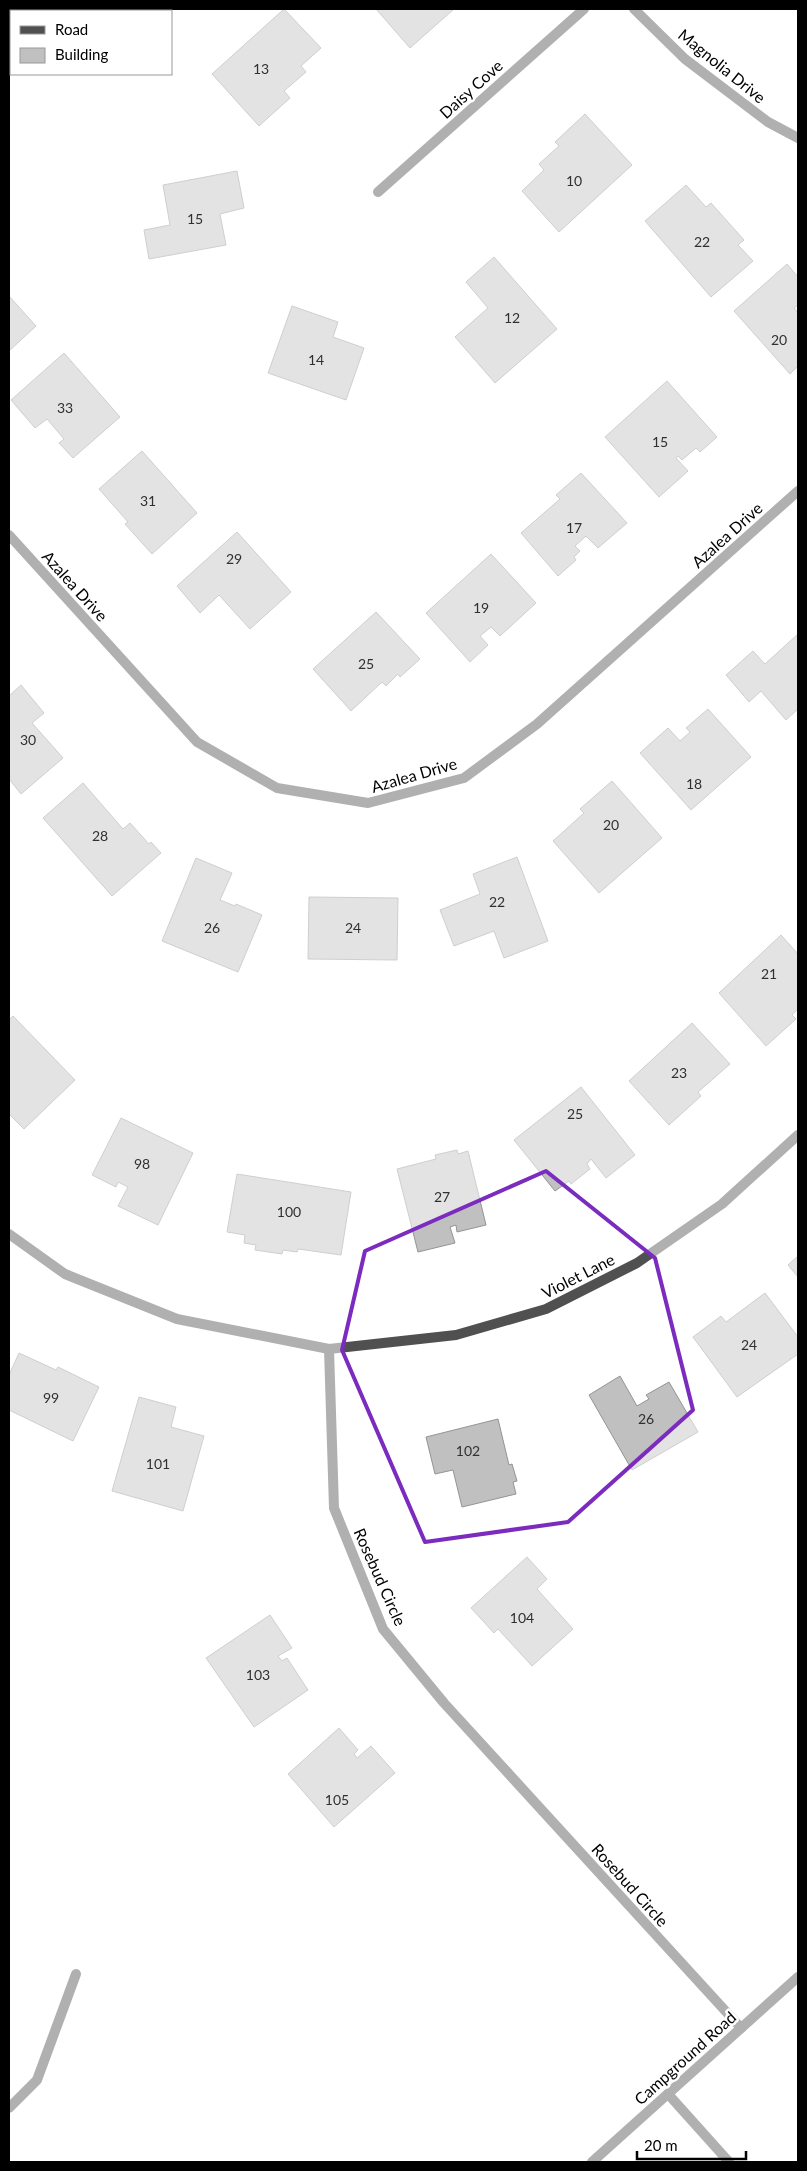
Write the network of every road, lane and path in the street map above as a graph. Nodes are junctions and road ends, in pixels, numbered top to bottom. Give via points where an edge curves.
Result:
1 (584, 9) edge
2 (634, 9) edge
3 (798, 138) edge
4 (378, 192) dead end
5 (798, 491) edge
6 (9, 535) edge
7 (798, 1135) edge
8 (9, 1234) edge
9 (329, 1349) junction
10 (76, 1974) dead end
11 (798, 1977) edge
12 (741, 2028) junction
13 (668, 2094) junction
14 (9, 2108) edge
15 (592, 2162) edge
16 (729, 2162) edge

1 - 4 street, Daisy Cove
2 - 3 street, Magnolia Drive via 685,59 768,122
5 - 6 street, Azalea Drive via 538,724 464,778 368,804 276,788 197,742
7 - 9 street, Violet Lane via 722,1204 637,1263 546,1309 456,1335
8 - 9 street via 65,1274 177,1319
9 - 12 street, Rosebud Circle via 334,1508 383,1629 444,1703
10 - 14 street via 37,2080
11 - 12 street, Campground Road
12 - 13 street, Campground Road
13 - 15 street, Campground Road
13 - 16 street

